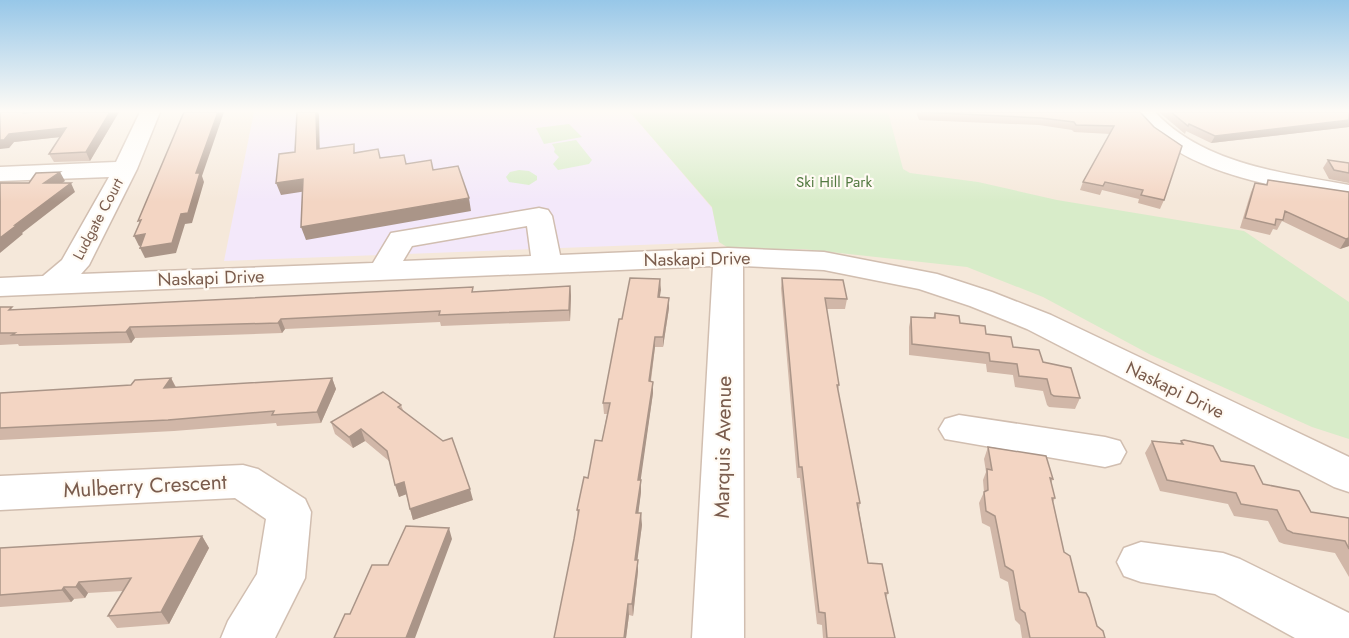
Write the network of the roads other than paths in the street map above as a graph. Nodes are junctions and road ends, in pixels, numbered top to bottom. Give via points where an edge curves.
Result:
1 (137, 142) edge
2 (1177, 142) edge
3 (125, 169) junction
4 (0, 174) edge
5 (1349, 193) edge
6 (728, 257) junction
7 (547, 264) junction
8 (383, 271) junction
9 (51, 285) junction
10 (0, 287) edge
11 (958, 429) dead end
12 (1105, 452) dead end
13 (1349, 476) edge
14 (0, 493) edge
15 (1140, 562) dead end
16 (247, 638) edge
17 (718, 638) edge
18 (1345, 638) edge

1 - 3 street, Ludgate Court
2 - 5 street via 1199,154 1269,176
3 - 4 street
3 - 9 street, Ludgate Court via 74,265
6 - 7 street, Naskapi Drive
6 - 13 street, Naskapi Drive via 824,261 926,281 981,299 1039,322
6 - 17 street, Marquis Avenue
7 - 8 street, Naskapi Drive
7 - 8 street via 538,216 401,239
8 - 9 street, Naskapi Drive
9 - 10 street, Naskapi Drive
11 - 12 street
14 - 16 street, Mulberry Crescent via 243,481 289,512 281,578
15 - 18 street via 1223,574

